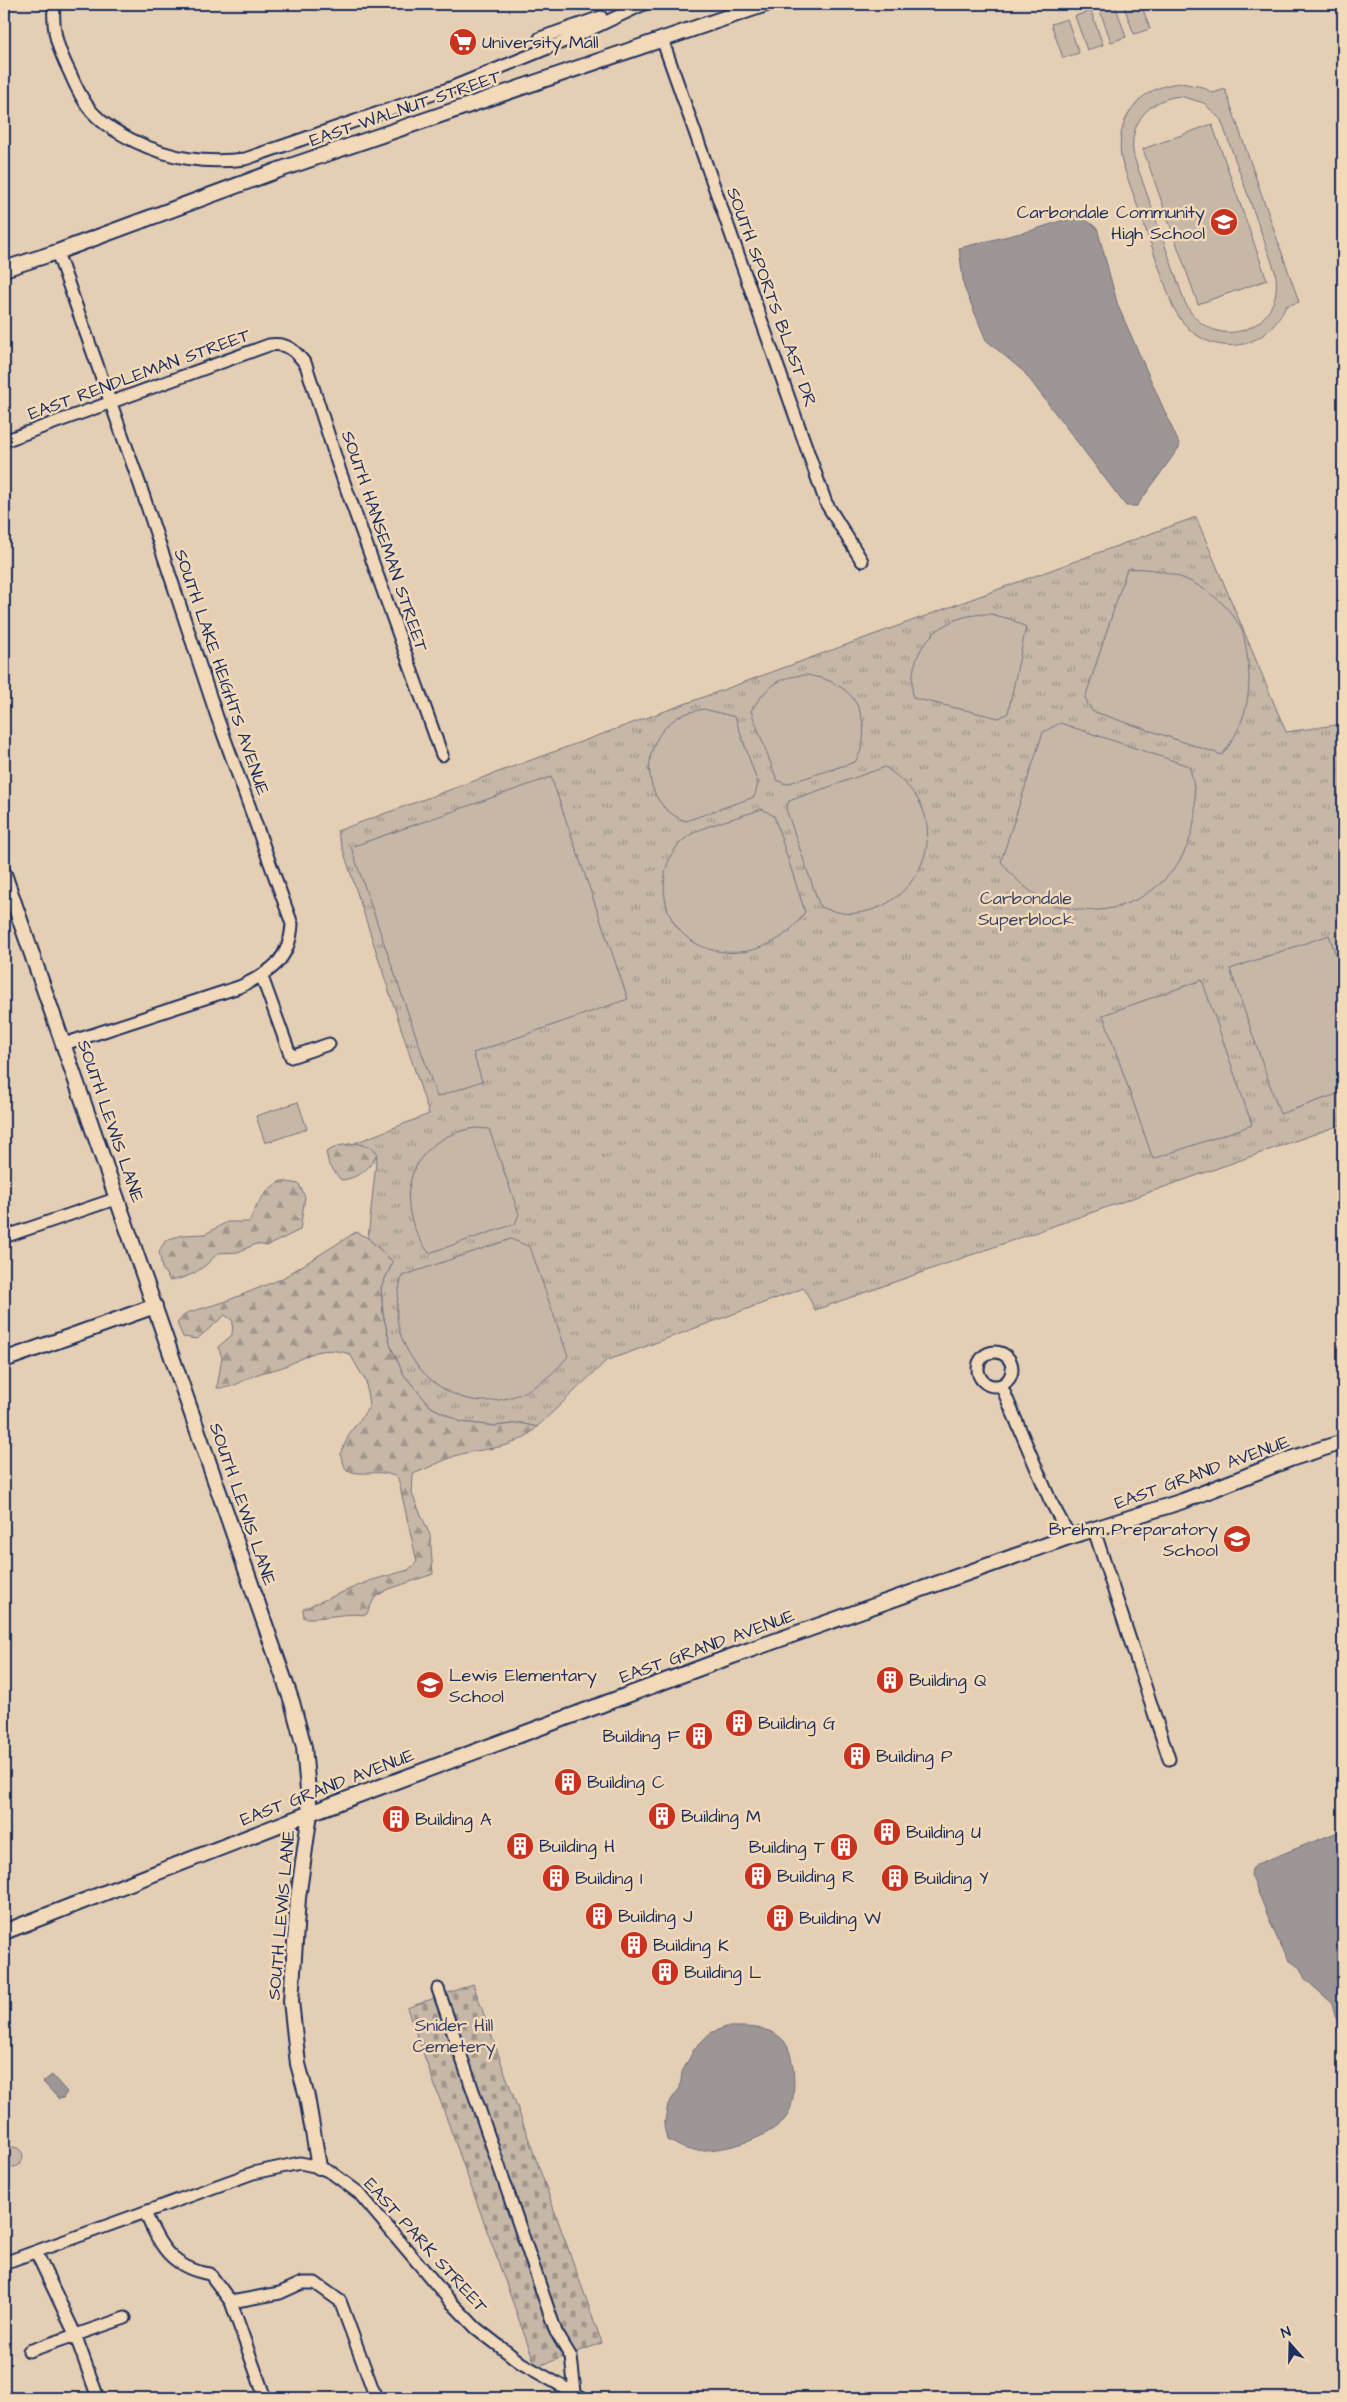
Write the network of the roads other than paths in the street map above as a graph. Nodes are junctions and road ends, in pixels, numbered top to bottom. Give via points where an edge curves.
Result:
1 (54, 4) edge
2 (644, 4) edge
3 (766, 4) edge
4 (540, 38) dead end
5 (662, 39) junction
6 (57, 252) junction
7 (4, 269) edge
8 (4, 278) edge
9 (286, 345) joint
10 (112, 404) junction
11 (4, 442) edge
12 (862, 561) dead end
13 (442, 755) dead end
14 (4, 874) edge
15 (262, 976) junction
16 (64, 1044) junction
17 (329, 1044) dead end
18 (118, 1198) junction
19 (4, 1237) edge
20 (155, 1306) junction
21 (4, 1360) edge
22 (1001, 1385) dead end
23 (1343, 1442) edge
24 (1094, 1530) junction
25 (1070, 1537) junction
26 (1169, 1759) dead end
27 (310, 1813) junction
28 (4, 1932) edge
29 (438, 1989) dead end
30 (319, 2167) junction
31 (145, 2212) junction
32 (36, 2252) junction
33 (4, 2263) edge
34 (231, 2302) junction
35 (125, 2318) dead end
36 (75, 2334) junction
37 (29, 2351) dead end
38 (579, 2395) edge
39 (98, 2398) edge
40 (265, 2398) edge
41 (376, 2398) edge

1 - 2 street via 53,30 61,56 93,112 112,130 157,152 217,162 245,159 448,89
2 - 4 street
3 - 5 street, EAST WALNUT STREET
5 - 6 street, EAST WALNUT STREET via 268,174
5 - 12 street, SOUTH SPORTS BLAST DR via 826,503
6 - 7 street, EAST WALNUT STREET
6 - 8 street, EAST WALNUT STREET
6 - 10 street, SOUTH LAKE HEIGHTS AVENUE
9 - 10 street, EAST RENDLEMAN STREET via 269,345
9 - 13 street, SOUTH HANSEMAN STREET via 306,365 340,471
10 - 11 street, EAST RENDLEMAN STREET
10 - 15 street, SOUTH LAKE HEIGHTS AVENUE via 217,717 292,924 285,955
14 - 16 street, SOUTH LEWIS LANE
15 - 16 street, SOUTH LAKE HEIGHTS AVENUE via 239,987
15 - 17 street via 292,1057
16 - 18 street, SOUTH LEWIS LANE
18 - 19 street
18 - 20 street, SOUTH LEWIS LANE
20 - 21 street
20 - 27 street, SOUTH LEWIS LANE via 292,1702 304,1747
22 - 25 street via 1050,1500
23 - 24 street, EAST GRAND AVENUE
24 - 25 street, EAST GRAND AVENUE
24 - 26 street
25 - 27 street, EAST GRAND AVENUE via 727,1658
27 - 28 street, EAST GRAND AVENUE
27 - 30 street, SOUTH LEWIS LANE via 298,1898 291,2001 298,2064
29 - 38 street via 556,2332 571,2358
30 - 31 street, EAST PARK STREET via 300,2163 277,2166
30 - 38 street, EAST PARK STREET via 359,2193 476,2328 520,2363
31 - 32 street, EAST PARK STREET
31 - 34 street via 157,2241 172,2257 191,2271 210,2274
32 - 33 street, EAST PARK STREET
32 - 36 street
34 - 40 street
34 - 41 street via 280,2293 302,2283 315,2283 340,2301
35 - 36 street
36 - 37 street
36 - 39 street

